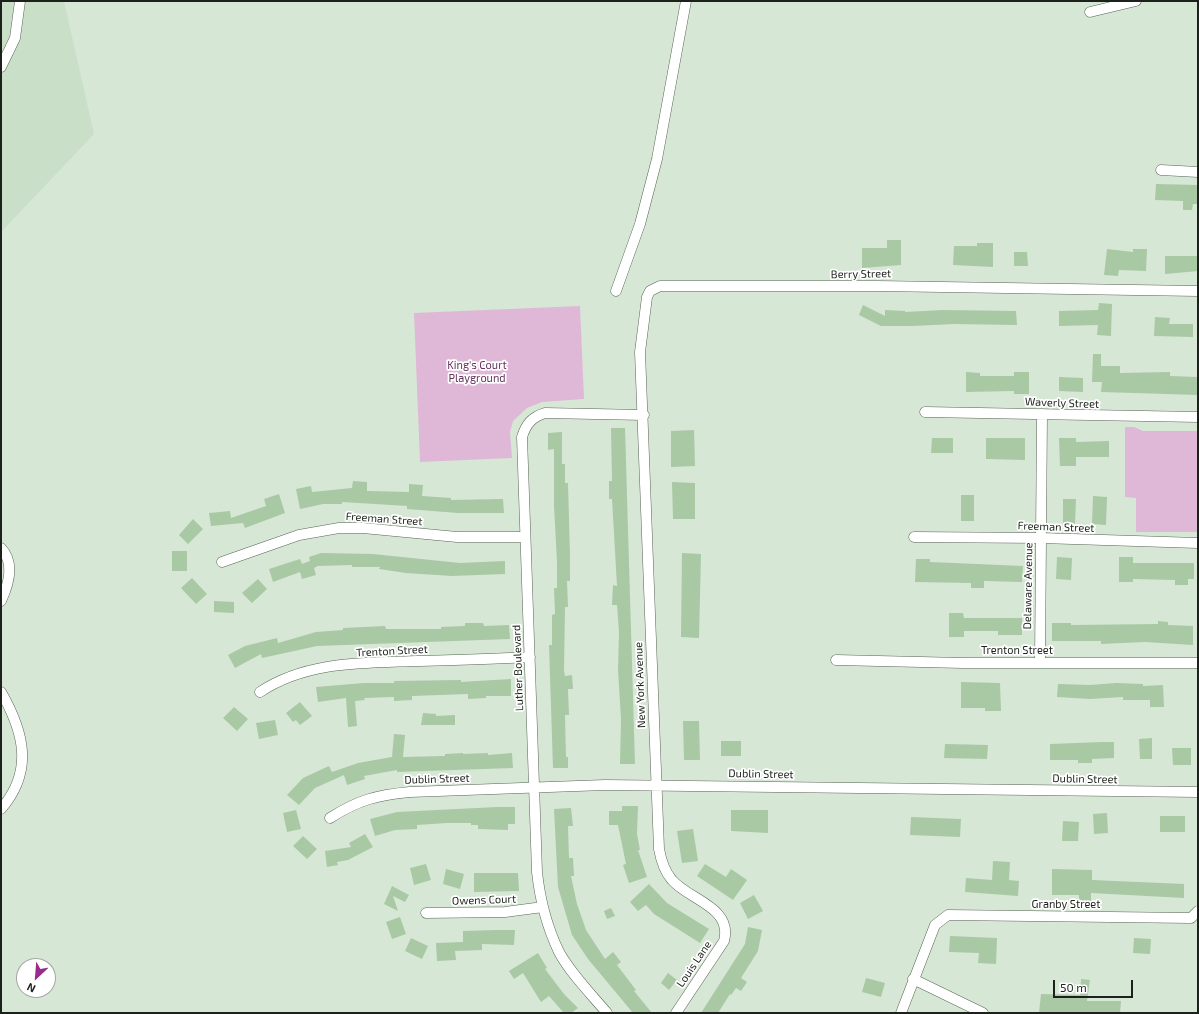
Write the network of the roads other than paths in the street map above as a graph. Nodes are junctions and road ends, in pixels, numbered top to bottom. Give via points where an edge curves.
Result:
1 (20, 1) edge
2 (686, 1) edge
3 (1136, 1) edge
4 (1090, 12) dead end
5 (1, 67) edge
6 (1161, 170) dead end
7 (1198, 172) edge
8 (616, 291) dead end
9 (1198, 291) edge
10 (925, 412) dead end
11 (1042, 414) junction
12 (644, 415) junction
13 (1198, 417) edge
14 (914, 537) dead end
15 (525, 538) junction
16 (1041, 538) junction
17 (1198, 543) edge
18 (1, 548) edge
19 (222, 562) dead end
20 (1, 601) edge
21 (530, 657) junction
22 (836, 660) dead end
23 (1040, 662) junction
24 (1198, 663) edge
25 (1, 692) edge
26 (260, 692) dead end
27 (656, 785) junction
28 (535, 788) junction
29 (1198, 792) edge
30 (1, 809) edge
31 (330, 818) dead end
32 (543, 908) junction
33 (1198, 911) edge
34 (426, 913) dead end
35 (725, 926) joint
36 (913, 979) junction
37 (607, 1013) edge
38 (676, 1013) edge
39 (901, 1013) edge
40 (983, 1013) edge

1 - 5 street via 14,38
2 - 8 street via 657,159 640,224
3 - 4 street
6 - 7 street
9 - 12 street, Berry Street via 926,286 660,286 650,291 647,297 642,327 640,352
10 - 11 street, Waverly Street
11 - 13 street, Waverly Street
11 - 16 street, Delaware Avenue
12 - 15 street, Luther Boulevard via 545,413 530,421 522,437
12 - 27 street, New York Avenue
14 - 16 street, Freeman Street
15 - 19 street, Freeman Street via 457,537 339,528 299,535
15 - 21 street, Luther Boulevard
16 - 17 street, Freeman Street
16 - 23 street, Delaware Avenue
18 - 20 street via 8,557 10,566
21 - 26 street, Trenton Street via 322,667 288,677
21 - 28 street, Luther Boulevard
22 - 23 street, Trenton Street
23 - 24 street, Trenton Street
25 - 30 street via 16,722 23,750 20,776
27 - 28 street, Dublin Street
27 - 29 street, Dublin Street
27 - 35 street, New York Avenue via 658,849 665,870 672,881 716,912
28 - 31 street, Dublin Street via 381,794 349,806
28 - 32 street, Luther Boulevard via 537,872
32 - 34 street, Owens Court via 506,912
32 - 37 street, Luther Boulevard via 560,952
33 - 36 street, Granby Street via 1191,918 948,914 935,925
35 - 38 street, Louis Lane via 724,941
36 - 39 street
36 - 40 street

